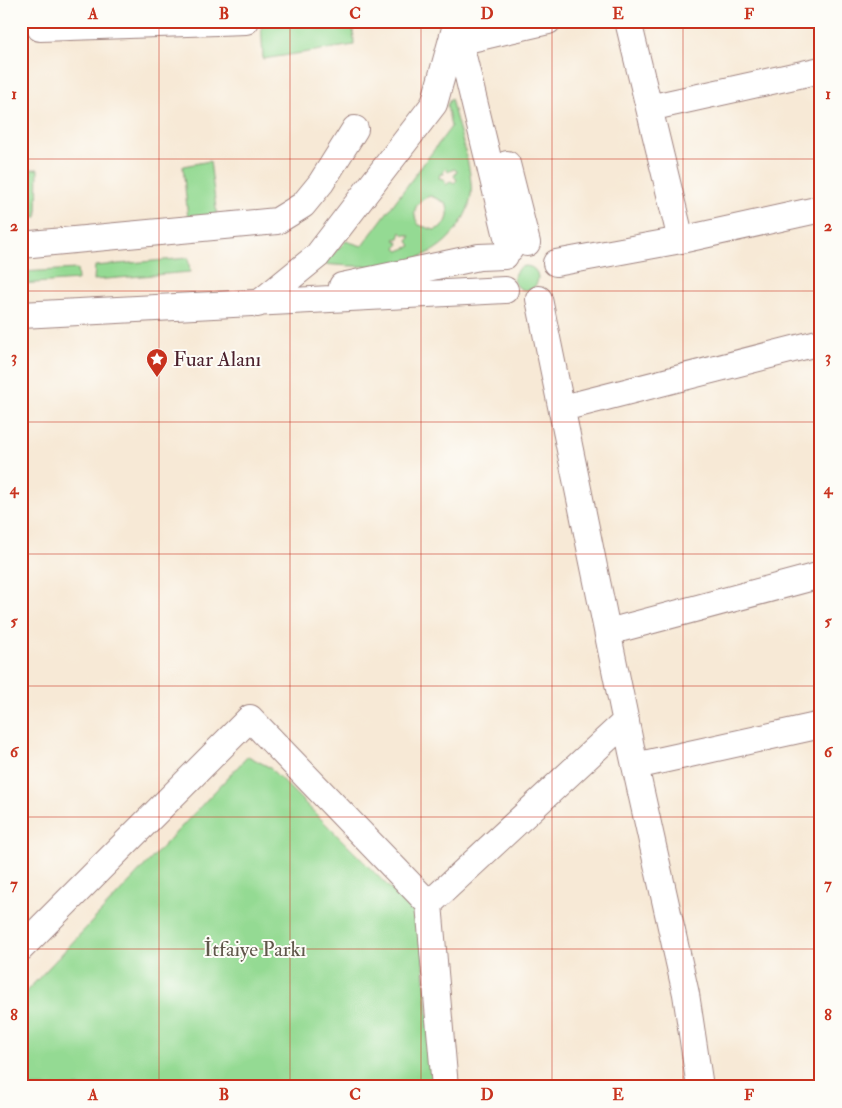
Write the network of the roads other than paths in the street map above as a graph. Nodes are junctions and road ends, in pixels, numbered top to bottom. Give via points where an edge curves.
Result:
1 (40, 21) edge
2 (246, 21) edge
3 (548, 21) edge
4 (628, 21) edge
5 (464, 26) edge
6 (821, 70) edge
7 (649, 108) junction
8 (355, 129) dead end
9 (821, 209) edge
10 (681, 240) junction
11 (21, 245) edge
12 (514, 249) junction
13 (556, 262) junction
14 (505, 290) junction
15 (539, 300) junction
16 (258, 304) junction
17 (21, 315) edge
18 (821, 342) edge
19 (563, 408) junction
20 (821, 575) edge
21 (608, 632) junction
22 (626, 721) junction
23 (821, 725) edge
24 (635, 766) junction
25 (428, 904) junction
26 (21, 948) edge
27 (445, 1087) edge
28 (700, 1087) edge

1 - 2 street via 40,28
3 - 5 street
4 - 7 street
5 - 12 street
5 - 16 street via 434,104 317,256
6 - 7 street
7 - 10 street
8 - 11 street via 303,205 277,222
9 - 10 street
10 - 13 street
12 - 13 street via 545,248
12 - 14 street via 499,265 500,283
12 - 16 street
13 - 15 street via 557,281 547,297
14 - 15 street via 511,298 529,303
14 - 16 street
15 - 19 street
16 - 17 street
18 - 19 street
19 - 21 street
20 - 21 street
21 - 22 street
22 - 24 street
22 - 25 street
23 - 24 street
24 - 28 street via 686,994
25 - 26 street via 250,718
25 - 27 street

